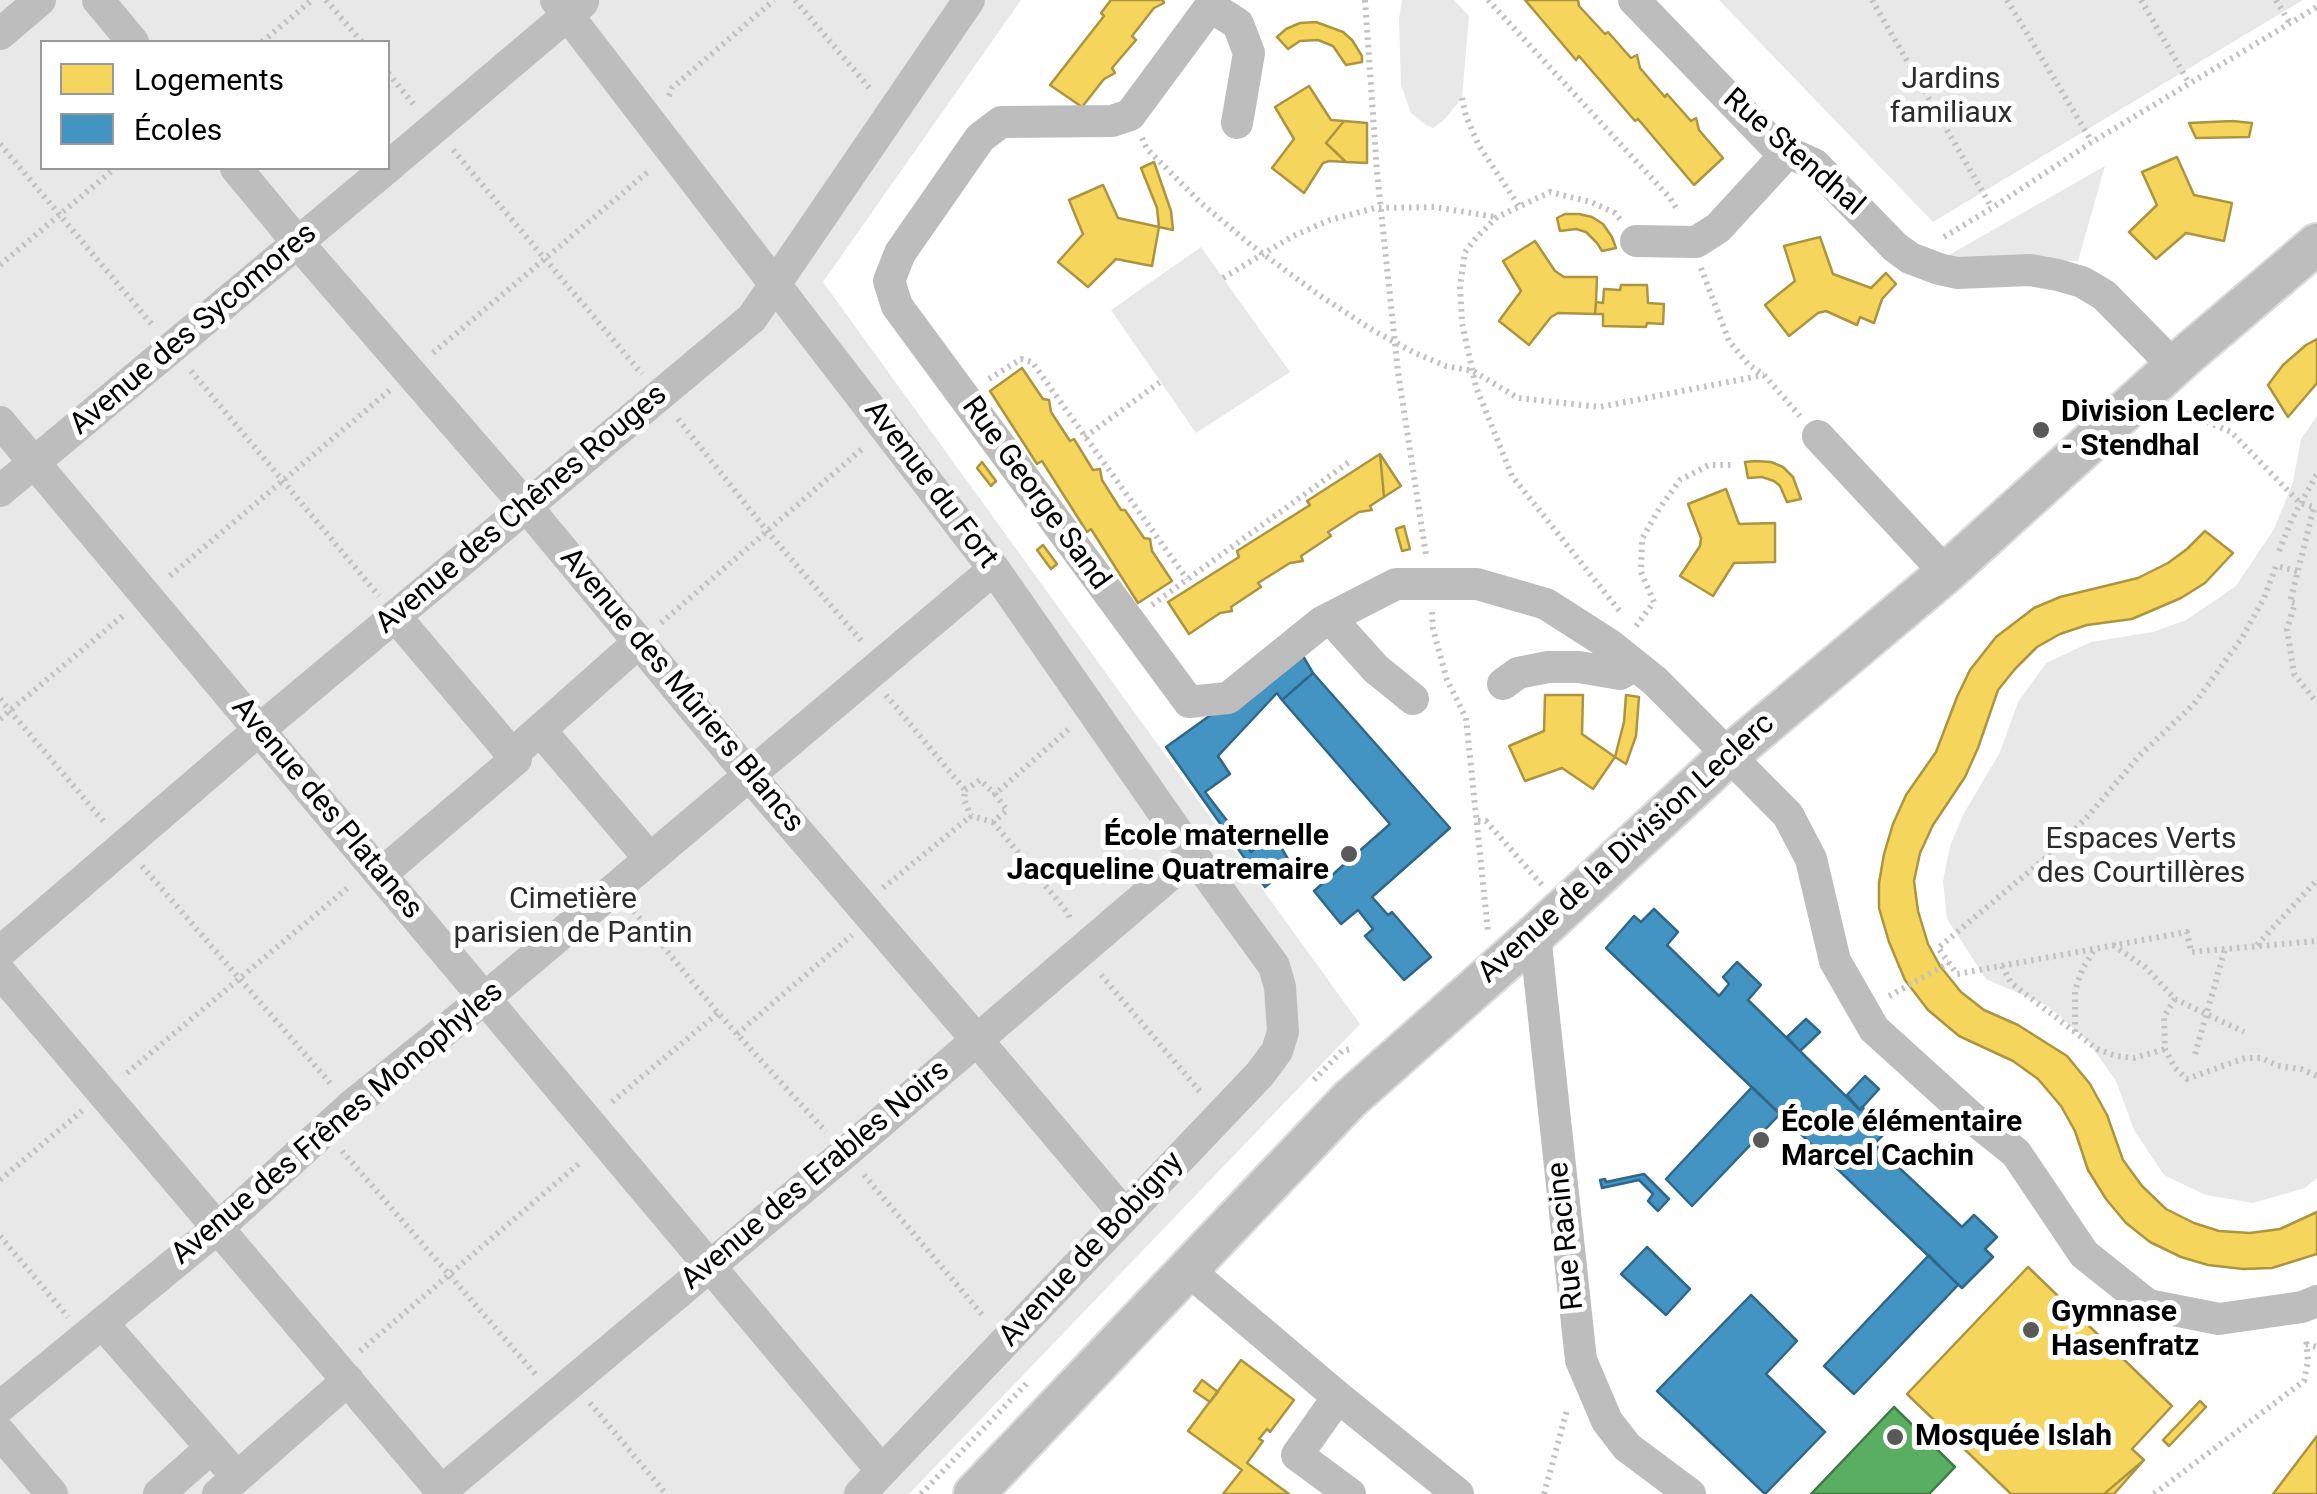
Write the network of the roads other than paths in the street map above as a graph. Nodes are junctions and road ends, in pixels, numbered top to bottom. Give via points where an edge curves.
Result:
1 (40, 0) edge
2 (98, 0) edge
3 (969, 0) edge
4 (1634, 0) edge
5 (1212, 3) edge
6 (570, 5) edge
7 (0, 34) edge
8 (131, 40) edge
9 (1237, 123) dead end
10 (1787, 153) junction
11 (390, 165) edge
12 (238, 170) edge
13 (383, 170) edge
14 (1636, 240) road end
15 (298, 243) junction
16 (2317, 244) edge
17 (776, 284) junction
18 (2175, 367) junction
19 (0, 422) edge
20 (1818, 436) road end
21 (34, 462) junction
22 (0, 491) edge
23 (526, 506) junction
24 (994, 569) junction
25 (1946, 573) junction
26 (396, 616) junction
27 (1330, 618) junction
28 (639, 642) junction
29 (1628, 659) junction
30 (1502, 684) dead end
31 (1413, 700) dead end
32 (260, 730) junction
33 (540, 730) junction
34 (512, 755) junction
35 (1728, 756) junction
36 (749, 776) junction
37 (1193, 855) junction
38 (650, 859) junction
39 (377, 870) junction
40 (1543, 928) junction
41 (0, 952) edge
42 (0, 972) edge
43 (1280, 987) joint
44 (486, 998) junction
45 (978, 1040) junction
46 (1125, 1215) junction
47 (219, 1227) junction
48 (710, 1266) junction
49 (1188, 1270) junction
50 (2310, 1304) edge
51 (94, 1330) junction
52 (344, 1375) junction
53 (1338, 1397) junction
54 (0, 1407) edge
55 (0, 1433) edge
56 (212, 1448) junction
57 (871, 1482) edge
58 (228, 1486) edge
59 (163, 1493) edge
60 (441, 1493) edge
61 (52, 1494) edge
62 (974, 1494) edge
63 (1350, 1494) edge
64 (1458, 1494) edge
65 (1690, 1494) edge

1 - 7 street
2 - 8 street
3 - 17 street, Avenue des Chênes Rouges
4 - 10 street, Rue Stendhal
5 - 9 street via 1238,24 1249,53
5 - 27 street, Rue George Sand via 1130,114 1112,121 1001,122 980,138 900,254 889,282 897,306 1189,702 1228,698
6 - 11 street, Avenue des Sycomores
6 - 17 street, Avenue du Fort
10 - 14 street via 1718,228 1696,242
10 - 18 street, Rue Stendhal via 1814,164 1910,258 1958,273 2030,270 2082,282 2104,294
12 - 15 street, Avenue des Mûriers Blancs
13 - 15 street, Avenue des Sycomores
15 - 21 street, Avenue des Sycomores
15 - 23 street, Avenue des Mûriers Blancs
16 - 18 main road, Avenue de la Division Leclerc
17 - 23 street, Avenue des Chênes Rouges via 752,318
17 - 24 street, Avenue du Fort
18 - 25 main road, Avenue de la Division Leclerc
19 - 21 street, Avenue des Platanes
20 - 25 street
21 - 22 street, Avenue des Sycomores
21 - 32 street, Avenue des Platanes
23 - 26 street, Avenue des Chênes Rouges
23 - 28 street, Avenue des Mûriers Blancs
24 - 36 street, Avenue des Frênes Monophyles
24 - 37 street, Avenue du Fort
25 - 35 main road, Avenue de la Division Leclerc
26 - 32 street, Avenue des Chênes Rouges
26 - 34 street
27 - 29 street via 1396,584 1477,584 1546,604
27 - 31 street
28 - 33 street
28 - 36 street, Avenue des Mûriers Blancs
29 - 30 street via 1620,674 1548,667
29 - 35 street
32 - 39 street, Avenue des Platanes
32 - 41 street, Avenue des Chênes Rouges
33 - 34 street
33 - 38 street
34 - 39 street via 516,759
35 - 40 main road, Avenue de la Division Leclerc
35 - 50 street via 1788,815 1811,859 1835,961 1874,1030 2016,1154 2084,1254 2148,1305 2219,1318
36 - 38 street, Avenue des Frênes Monophyles
36 - 45 street, Avenue des Mûriers Blancs
37 - 43 street, Avenue du Fort via 1274,966
37 - 45 street, Avenue des Erables Noirs
38 - 44 street, Avenue des Frênes Monophyles
39 - 44 street, Avenue des Platanes
40 - 49 main road, Avenue de la Division Leclerc via 1350,1099
40 - 65 street, Rue Racine via 1580,1360 1607,1421 1627,1447
42 - 47 street
43 - 46 street, Avenue de Bobigny via 1283,1032 1277,1051
44 - 47 street, Avenue des Frênes Monophyles via 350,1107
44 - 48 street, Avenue des Platanes
45 - 46 street, Avenue des Mûriers Blancs
45 - 48 street, Avenue des Erables Noirs
46 - 57 street, Avenue de Bobigny
47 - 51 street, Avenue des Frênes Monophyles
47 - 52 street
48 - 57 street, Avenue des Platanes
48 - 60 street, Avenue des Erables Noirs
49 - 53 street
49 - 62 main road, Avenue de la Division Leclerc
51 - 54 street, Avenue des Frênes Monophyles
51 - 56 street
52 - 58 street
52 - 60 street
53 - 63 street via 1297,1455
53 - 64 street
55 - 61 street
56 - 58 street
56 - 59 street

